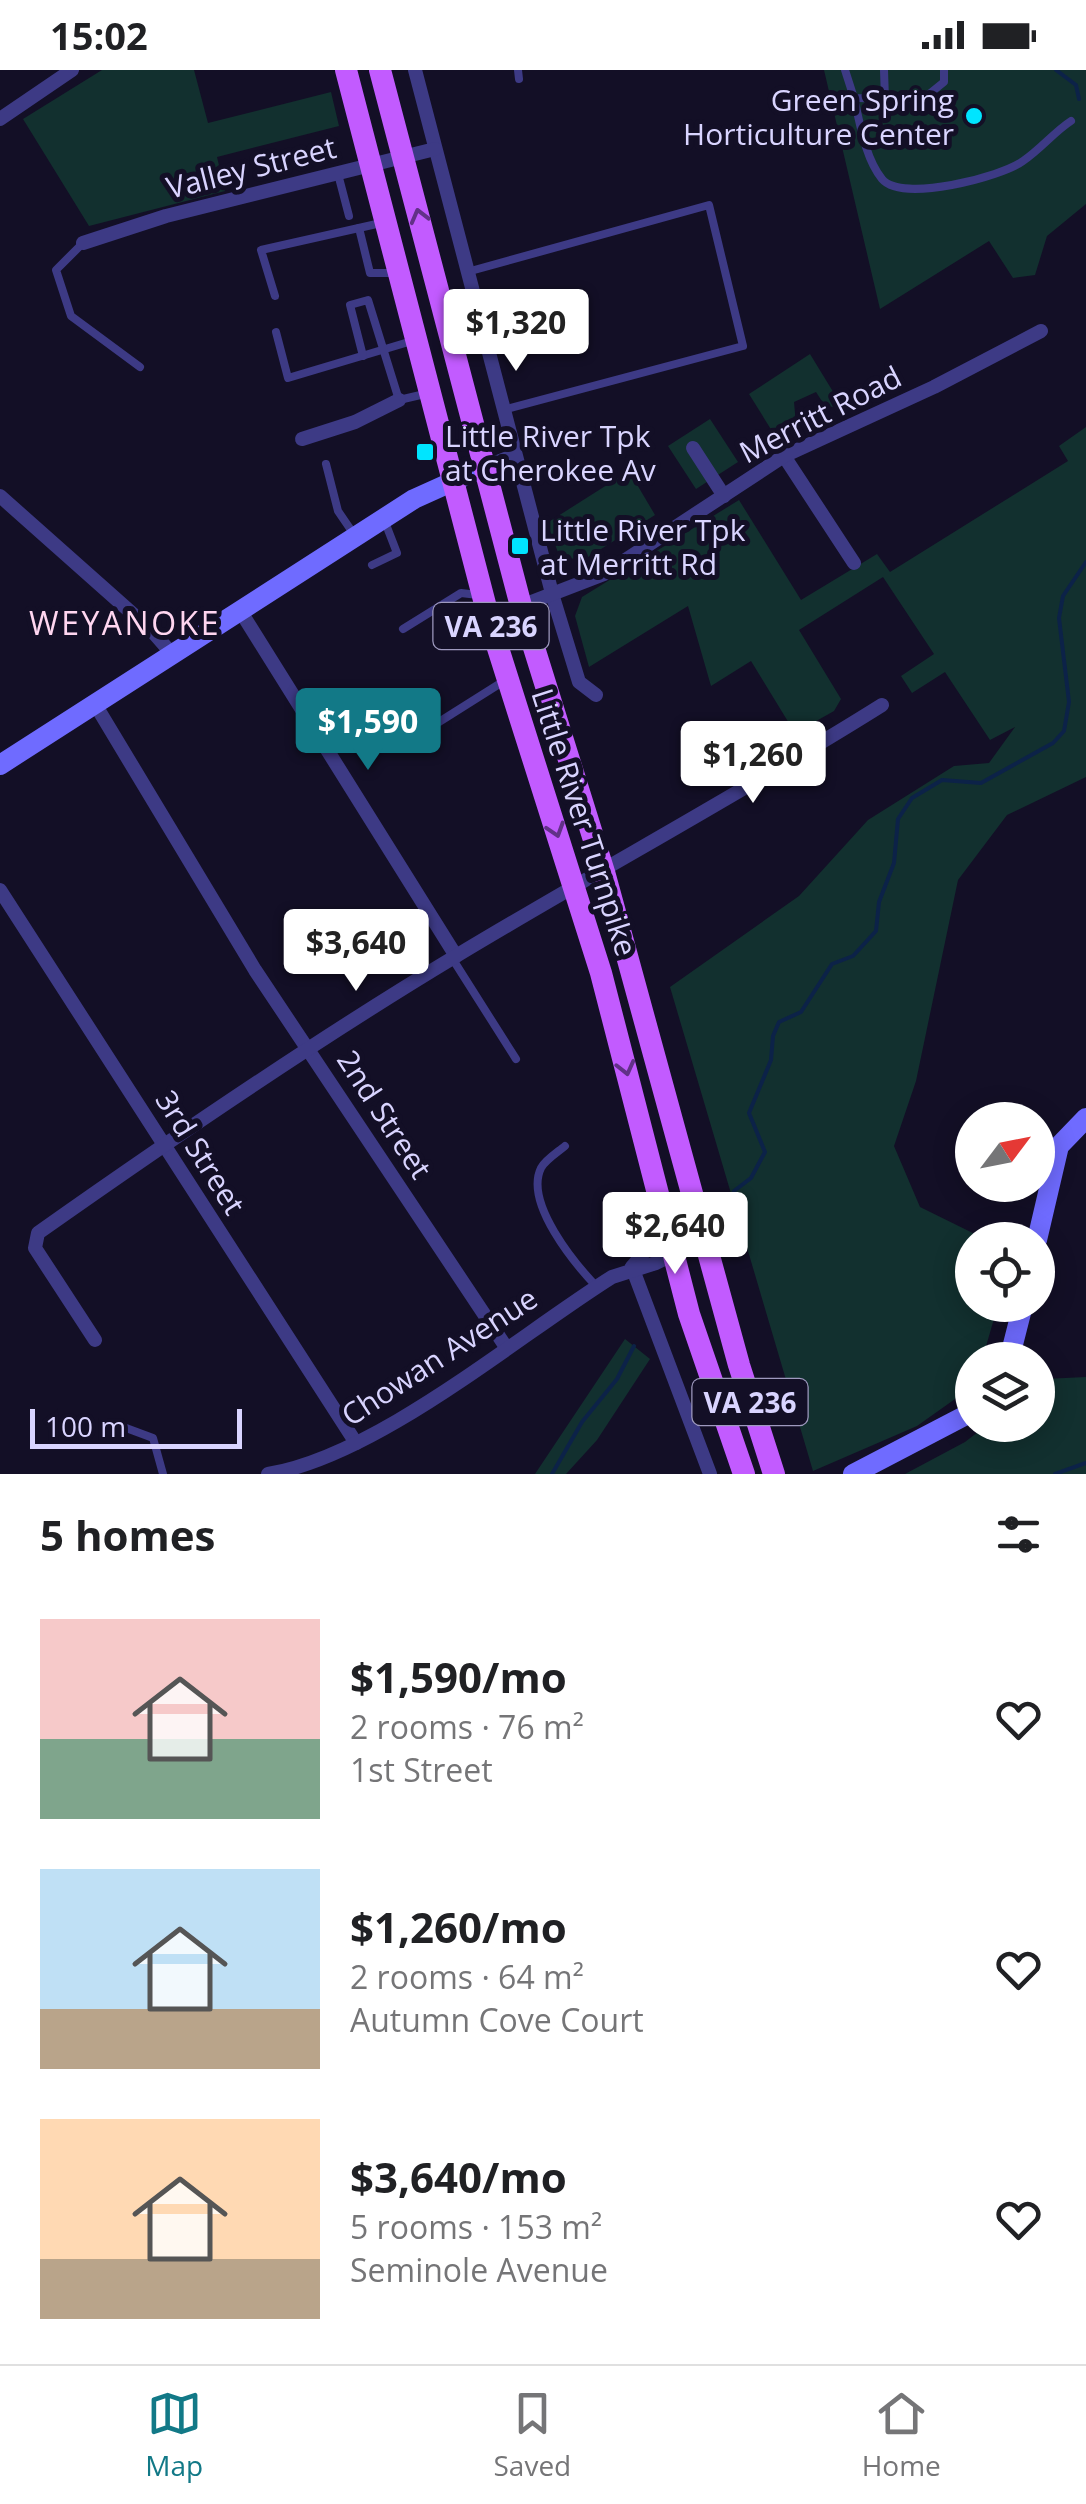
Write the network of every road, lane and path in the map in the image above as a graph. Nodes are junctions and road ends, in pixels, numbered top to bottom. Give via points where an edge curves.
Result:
1 (72, 70) edge
2 (346, 70) edge
3 (380, 70) edge
4 (414, 70) edge
5 (845, 70) edge
6 (884, 70) edge
7 (944, 70) edge
8 (854, 98) junction
9 (885, 99) junction
10 (0, 119) edge
11 (1071, 121) dead end
12 (435, 148) junction
13 (403, 158) junction
14 (370, 166) junction
15 (338, 174) junction
16 (348, 216) dead end
17 (385, 222) junction
18 (359, 228) junction
19 (82, 243) joint
20 (398, 272) junction
21 (467, 272) junction
22 (275, 296) dead end
23 (1040, 331) dead end
24 (276, 332) dead end
25 (416, 340) junction
26 (382, 350) junction
27 (364, 356) junction
28 (140, 368) dead end
29 (430, 393) junction
30 (399, 400) junction
31 (503, 410) junction
32 (302, 439) dead end
33 (694, 448) dead end
34 (515, 455) junction
35 (784, 456) junction
36 (326, 464) dead end
37 (485, 467) junction
38 (452, 478) junction
39 (0, 496) edge
40 (724, 496) junction
41 (384, 518) junction
42 (355, 536) junction
43 (854, 563) dead end
44 (372, 565) dead end
45 (483, 595) junction
46 (553, 596) junction
47 (521, 606) junction
48 (241, 612) junction
49 (402, 629) dead end
50 (172, 654) junction
51 (508, 678) junction
52 (596, 695) dead end
53 (95, 704) junction
54 (882, 705) dead end
55 (439, 722) dead end
56 (0, 766) edge
57 (604, 872) junction
58 (574, 888) junction
59 (0, 890) edge
60 (454, 957) junction
61 (309, 1051) junction
62 (516, 1059) dead end
63 (1086, 1118) edge
64 (165, 1146) junction
65 (565, 1146) dead end
66 (1041, 1222) edge
67 (702, 1231) junction
68 (670, 1245) junction
69 (632, 1267) junction
70 (596, 1287) junction
71 (96, 1340) dead end
72 (506, 1347) junction
73 (955, 1421) edge
74 (118, 1424) dead end
75 (356, 1444) junction
76 (163, 1474) edge
77 (268, 1474) edge
78 (710, 1474) edge
79 (744, 1474) edge
80 (774, 1474) edge
81 (853, 1474) edge

1 - 10 street
2 - 14 main road, Little River Turnpike / VA 236
3 - 13 main road, Little River Turnpike / VA 236
4 - 12 street
5 - 8 lane
6 - 9 lane
7 - 9 lane via 944,82 922,99
8 - 9 lane
8 - 11 lane via 862,136 883,180 896,187 940,187 1020,164
12 - 13 street, Valley Street
12 - 21 street
13 - 14 street, Valley Street
37 -> 13 main road, Little River Turnpike / VA 236
14 - 15 street, Valley Street
14 - 17 main road, Little River Turnpike / VA 236
15 - 16 lane
15 - 19 street, Valley Street
17 - 18 lane
17 - 20 main road, Little River Turnpike / VA 236
18 - 20 lane via 370,273
18 - 22 lane via 261,250
19 - 28 lane via 56,270 71,316
20 - 25 main road, Little River Turnpike / VA 236
21 - 31 street
21 - 31 lane via 709,205 742,346
23 - 35 street, Merritt Road
24 - 27 lane via 288,378
25 - 26 lane
25 - 29 main road, Little River Turnpike / VA 236
26 - 27 lane
26 - 27 lane via 368,300 350,306
26 - 30 lane
29 - 30 lane
29 - 38 main road, Little River Turnpike / VA 236
30 - 32 street
31 - 34 street
33 - 40 street
34 - 37 street
34 - 46 street
35 - 40 street, Merritt Road
35 - 43 street
36 - 42 lane via 338,511
37 - 38 street
37 - 47 main road, Little River Turnpike / VA 236
38 - 41 street
38 - 45 main road, Little River Turnpike / VA 236
39 - 50 street
40 - 46 street, Merritt Road via 604,574
41 - 42 street
41 - 44 lane via 396,553
42 - 48 street
45 - 49 lane via 461,593
45 - 51 main road, Little River Turnpike / VA 236
46 - 47 street, Merritt Road
46 - 52 street via 579,682
47 - 57 main road, Little River Turnpike / VA 236
48 - 50 street
48 - 60 street
50 - 53 street
51 - 55 lane
51 -> 58 main road, Little River Turnpike / VA 236
53 - 56 street
53 - 61 street, 2nd Street
54 - 57 street
57 - 58 street
57 - 67 main road, Little River Turnpike / VA 236
58 - 60 street
58 -> 68 main road, Little River Turnpike / VA 236
59 - 64 street, 3rd Street
60 - 61 street
60 - 62 lane
61 - 64 street
61 - 72 street, 2nd Street
63 - 66 street via 1059,1146
64 - 71 street via 34,1240
64 - 75 street, 3rd Street
65 - 70 lane via 541,1168 547,1220
67 - 68 street, Chowan Avenue
67 - 80 main road, Little River Turnpike / VA 236
68 - 69 street, Chowan Avenue via 650,1245
68 - 79 main road, Little River Turnpike / VA 236
69 - 70 street, Chowan Avenue
69 - 78 street
70 - 72 street, Chowan Avenue
72 - 75 street, Chowan Avenue
73 - 81 street
74 - 76 lane via 153,1438
75 - 77 street, Chowan Avenue via 314,1464

